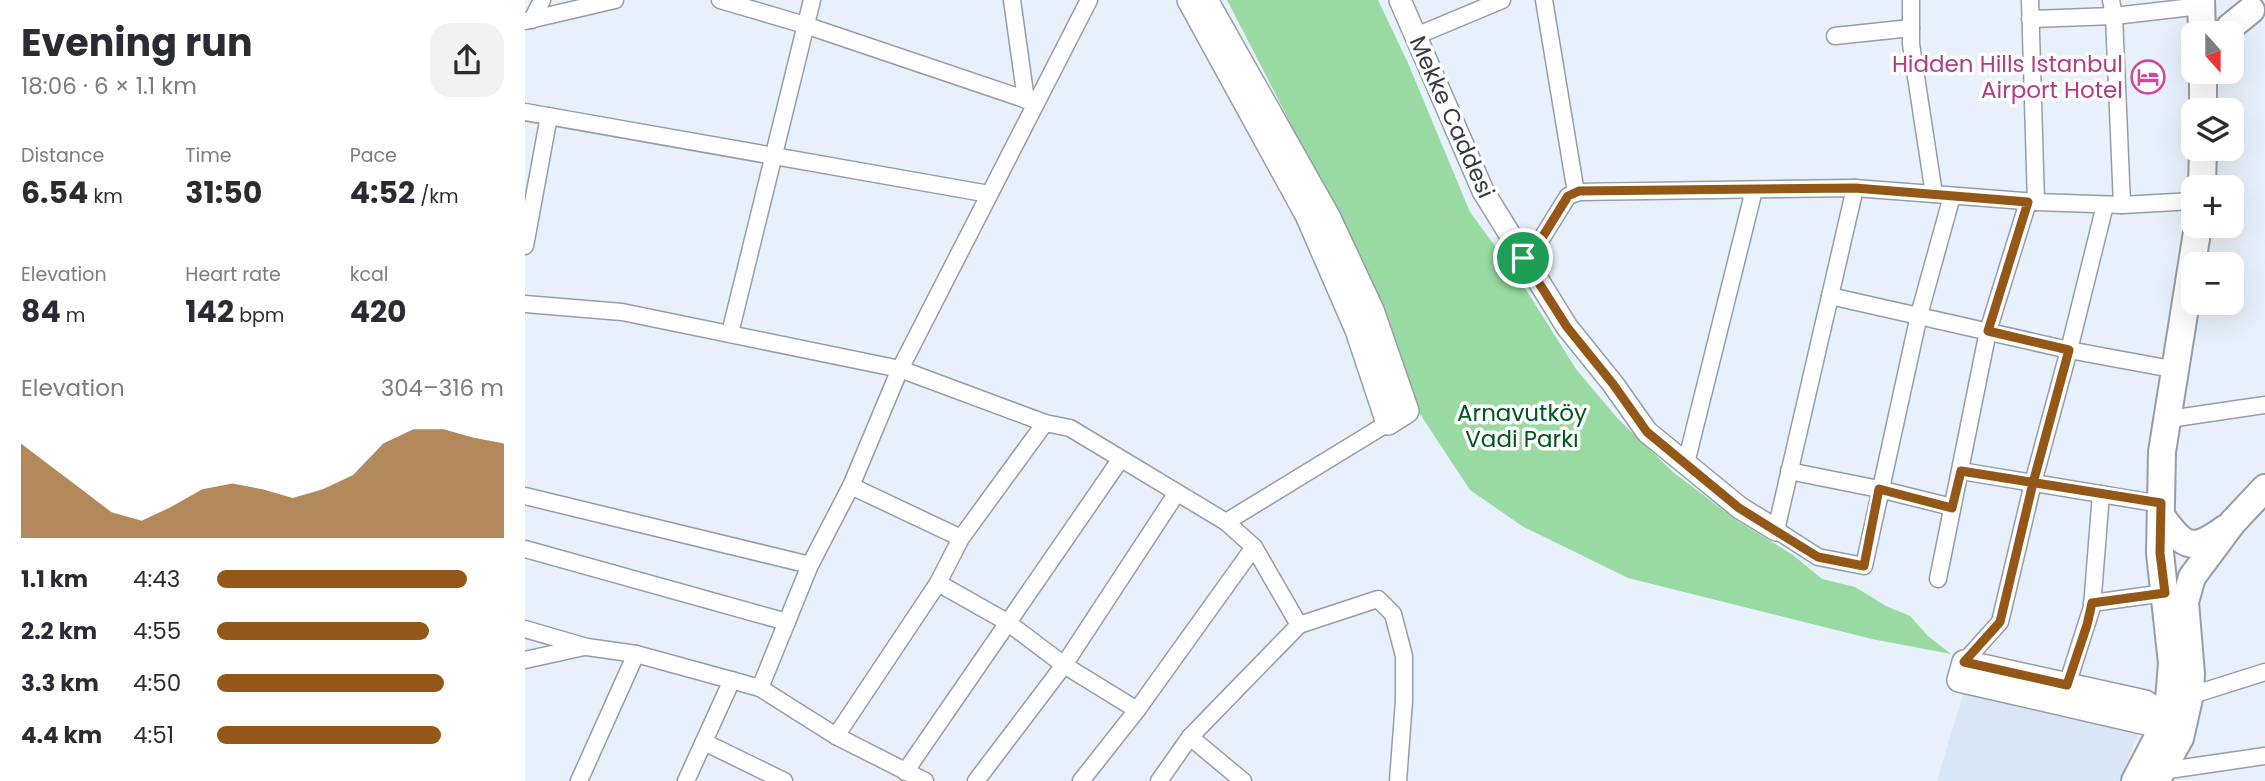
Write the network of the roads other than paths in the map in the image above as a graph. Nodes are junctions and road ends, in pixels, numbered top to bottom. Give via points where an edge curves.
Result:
1 (542, 0) edge
2 (615, 0) edge
3 (720, 0) edge
4 (812, 0) edge
5 (1012, 0) edge
6 (1089, 0) edge
7 (1189, 0) edge
8 (1206, 0) edge
9 (1400, 0) edge
10 (1503, 0) edge
11 (1544, 0) edge
12 (1911, 0) edge
13 (2030, 0) edge
14 (2201, 3) edge
15 (2250, 7) edge
16 (2112, 8) edge
17 (2030, 19) junction
18 (528, 21) edge
19 (2202, 21) edge
20 (2236, 21) edge
21 (805, 25) junction
22 (1911, 28) junction
23 (1416, 36) junction
24 (1835, 36) dead end
25 (1031, 101) junction
26 (525, 111) edge
27 (549, 116) junction
28 (773, 156) junction
29 (1855, 188) junction
30 (1754, 190) junction
31 (1576, 193) junction
32 (989, 194) junction
33 (1934, 194) junction
34 (1952, 196) junction
35 (2032, 202) junction
36 (2181, 202) edge
37 (2105, 205) junction
38 (2122, 205) junction
39 (2196, 238) edge
40 (525, 246) edge
41 (1523, 258) junction
42 (1830, 296) junction
43 (525, 304) edge
44 (1919, 315) junction
45 (1988, 331) junction
46 (730, 333) junction
47 (2069, 350) junction
48 (899, 369) junction
49 (2176, 370) junction
50 (2265, 405) edge
51 (1397, 417) junction
52 (2169, 419) junction
53 (1045, 423) junction
54 (1120, 460) junction
55 (1686, 463) junction
56 (1789, 471) junction
57 (1961, 471) junction
58 (2033, 483) junction
59 (851, 486) junction
60 (2265, 488) edge
61 (1879, 489) junction
62 (1176, 494) junction
63 (2101, 494) junction
64 (526, 501) edge
65 (1952, 508) junction
66 (2162, 510) junction
67 (1226, 522) junction
68 (2233, 523) junction
69 (1776, 530) junction
70 (961, 538) junction
71 (1254, 547) junction
72 (525, 549) edge
73 (810, 565) junction
74 (1938, 579) dead end
75 (938, 583) junction
76 (2165, 593) junction
77 (2092, 603) junction
78 (787, 622) junction
79 (1007, 622) junction
80 (1299, 625) junction
81 (525, 629) edge
82 (587, 647) junction
83 (636, 654) junction
84 (525, 660) edge
85 (1064, 665) junction
86 (1961, 671) junction
87 (2265, 672) edge
88 (732, 680) junction
89 (2067, 685) junction
90 (760, 688) junction
91 (2189, 696) junction
92 (1137, 710) junction
93 (2169, 724) junction
94 (837, 736) junction
95 (1190, 737) junction
96 (704, 742) junction
97 (2265, 756) edge
98 (905, 772) junction
99 (2159, 776) edge
100 (579, 781) edge
101 (686, 781) edge
102 (785, 781) edge
103 (925, 781) edge
104 (976, 781) edge
105 (1081, 781) edge
106 (1159, 781) edge
107 (1243, 781) edge
108 (1398, 781) edge
109 (2135, 781) edge

1 - 18 street
2 - 18 street
3 - 21 street
4 - 21 street
5 - 25 street
6 - 25 street
7 - 51 main road via 1307,215
8 - 51 main road via 1329,218 1372,310
9 - 23 street, Mekke Caddesi
10 - 23 street
11 - 31 street
12 - 22 street
13 - 17 street
14 - 16 street
14 - 19 main road
15 - 20 main road
16 - 17 street
16 - 38 street
17 - 35 street
21 - 25 street
21 - 28 street
22 - 24 street
22 - 33 street
23 - 41 street, Mekke Caddesi via 1483,191
25 - 32 street
26 - 27 street
27 - 28 street
27 - 40 street
28 - 32 street
28 - 46 street
29 - 30 street
29 - 33 street
29 - 42 street
30 - 31 street
30 - 55 street
31 - 41 street via 1568,196 1540,241
32 - 48 street
33 - 34 street
34 - 35 street
34 - 44 street
35 - 37 street
35 - 45 street
36 - 38 street
37 - 38 street
37 - 47 street
39 - 49 main road
41 - 55 street, Mekke Caddesi via 1567,327 1647,432
42 - 44 street
42 - 56 street
43 - 46 street via 622,312
44 - 45 street
44 - 61 street
45 - 47 street
45 - 57 street
46 - 48 street
47 - 49 street
47 - 58 street
48 - 53 street
48 - 59 street
49 - 52 main road
50 - 52 street
51 - 67 street
52 - 66 main road via 2162,452
53 - 54 street via 1070,428
53 - 70 street
54 - 62 street
54 - 79 street
55 - 69 street, Mekke Caddesi via 1739,508
56 - 61 street
56 - 69 street
57 - 58 street
57 - 65 street
58 - 63 street
58 - 86 street via 2000,622
59 - 70 street
59 - 73 street
60 - 68 main road
61 - 65 street
61 - 69 street, Mekke Caddesi via 1864,566 1818,557
62 - 67 street
62 - 85 street
63 - 66 street
63 - 77 street
64 - 73 street
65 - 74 street
66 - 68 main road via 2177,538 2187,544 2209,540
66 - 76 main road via 2160,553
67 - 71 street
68 - 91 main road via 2192,577 2185,602
70 - 75 street
71 - 80 street
71 - 92 street
72 - 78 street
73 - 78 street
75 - 79 street
75 - 94 street
76 - 77 street
76 - 93 main road via 2172,663
77 - 89 street
78 - 90 street
79 - 85 street
79 - 98 street
80 - 95 street
80 - 108 street via 1378,599 1393,614 1404,656
81 - 82 street
82 - 83 street
82 - 84 street
83 - 88 street
83 - 100 street
85 - 92 street
85 - 104 street
86 - 89 main road
86 - 93 main road
87 - 91 street
88 - 90 street
88 - 96 street
89 - 93 main road via 2145,702
90 - 94 street
91 - 93 main road
92 - 105 street
93 - 99 main road via 2172,754
93 - 109 main road
94 - 98 street
95 - 106 street
95 - 107 street
96 - 101 street
96 - 102 street
97 - 99 street
98 - 103 street

